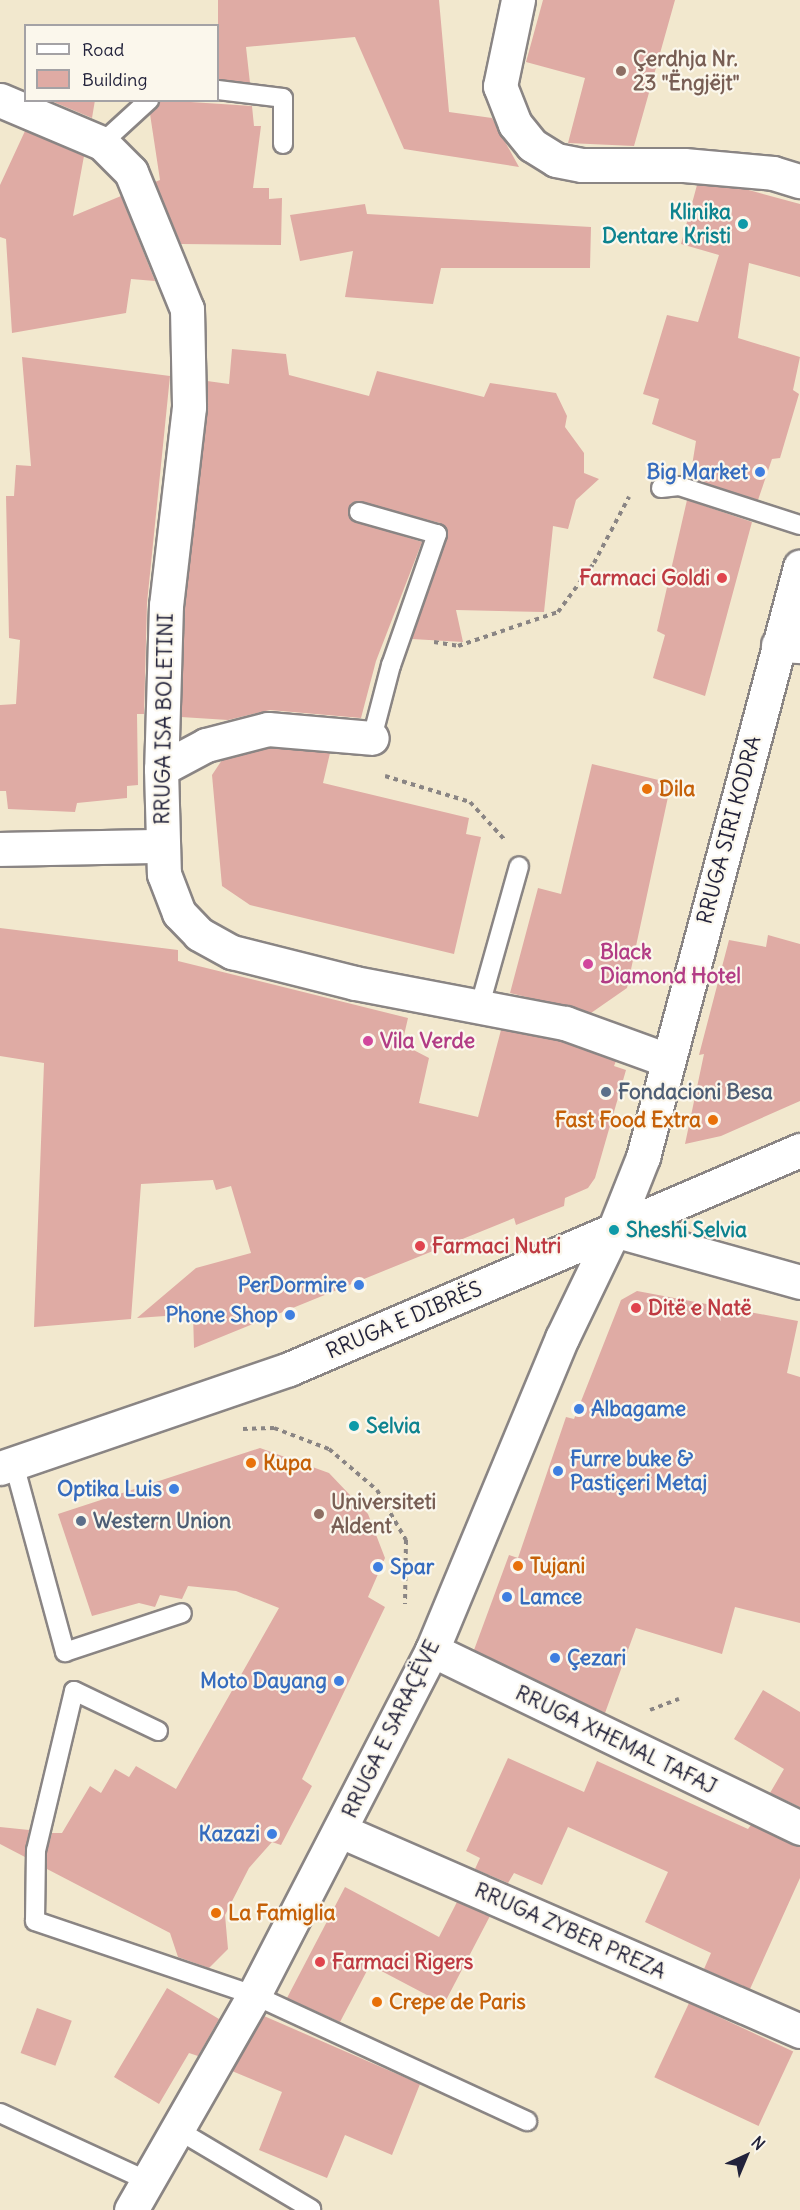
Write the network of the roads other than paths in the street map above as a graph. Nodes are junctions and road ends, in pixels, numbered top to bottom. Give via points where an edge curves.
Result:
1 (518, 0) edge
2 (219, 90) edge
3 (0, 100) edge
4 (147, 102) edge
5 (102, 143) junction
6 (283, 144) dead end
7 (800, 181) edge
8 (661, 488) road end
9 (359, 512) dead end
10 (800, 525) edge
11 (800, 567) edge
12 (789, 645) edge
13 (372, 738) joint
14 (161, 769) junction
15 (163, 846) junction
16 (0, 849) edge
17 (519, 866) road end
18 (480, 1005) junction
19 (667, 1060) junction
20 (800, 1150) edge
21 (614, 1230) junction
22 (800, 1282) edge
23 (7, 1466) edge
24 (182, 1613) dead end
25 (432, 1650) junction
26 (158, 1731) dead end
27 (800, 1828) edge
28 (341, 1830) junction
29 (254, 1995) junction
30 (800, 2031) edge
31 (0, 2113) edge
32 (527, 2121) dead end
33 (178, 2130) junction
34 (148, 2181) junction
35 (311, 2209) edge
36 (132, 2210) edge

1 - 7 street via 500,86 515,124 532,145 556,160 582,165 684,165 773,172
2 - 6 lane via 283,98
3 - 5 street, RRUGA ISA BOLETINI
4 - 5 lane
5 - 14 street, RRUGA ISA BOLETINI via 131,172 141,191 180,289 190,334 189,407 165,616
8 - 10 lane via 679,486
9 - 13 lane via 437,534 402,631
11 - 12 street, RRUGA SIRI KODRA
12 - 19 street, RRUGA SIRI KODRA
13 - 14 street via 268,729 206,745
14 - 15 street, RRUGA ISA BOLETINI
15 - 16 street
15 - 18 street, RRUGA ISA BOLETINI via 167,890 179,913 215,944 295,970
17 - 18 lane
18 - 19 street, RRUGA ISA BOLETINI via 565,1023
19 - 21 street, RRUGA SIRI KODRA via 643,1157
20 - 21 street, RRUGA E DIBRËS
21 - 22 street
21 - 23 street, RRUGA E DIBRËS via 289,1369
21 - 25 street, RRUGA E SARAÇËVE via 562,1338
23 - 24 lane via 65,1652
25 - 27 street, RRUGA XHEMAL TAFAJ
25 - 28 street, RRUGA E SARAÇËVE
26 - 29 lane via 74,1691 36,1850 35,1921
28 - 29 street, RRUGA E SARAÇËVE
28 - 30 street, RRUGA ZYBER PREZA
29 - 32 lane
29 - 33 street, RRUGA E SARAÇËVE
31 - 34 lane
33 - 34 street, RRUGA E SARAÇËVE
33 - 35 lane
34 - 36 street, RRUGA E SARAÇËVE

